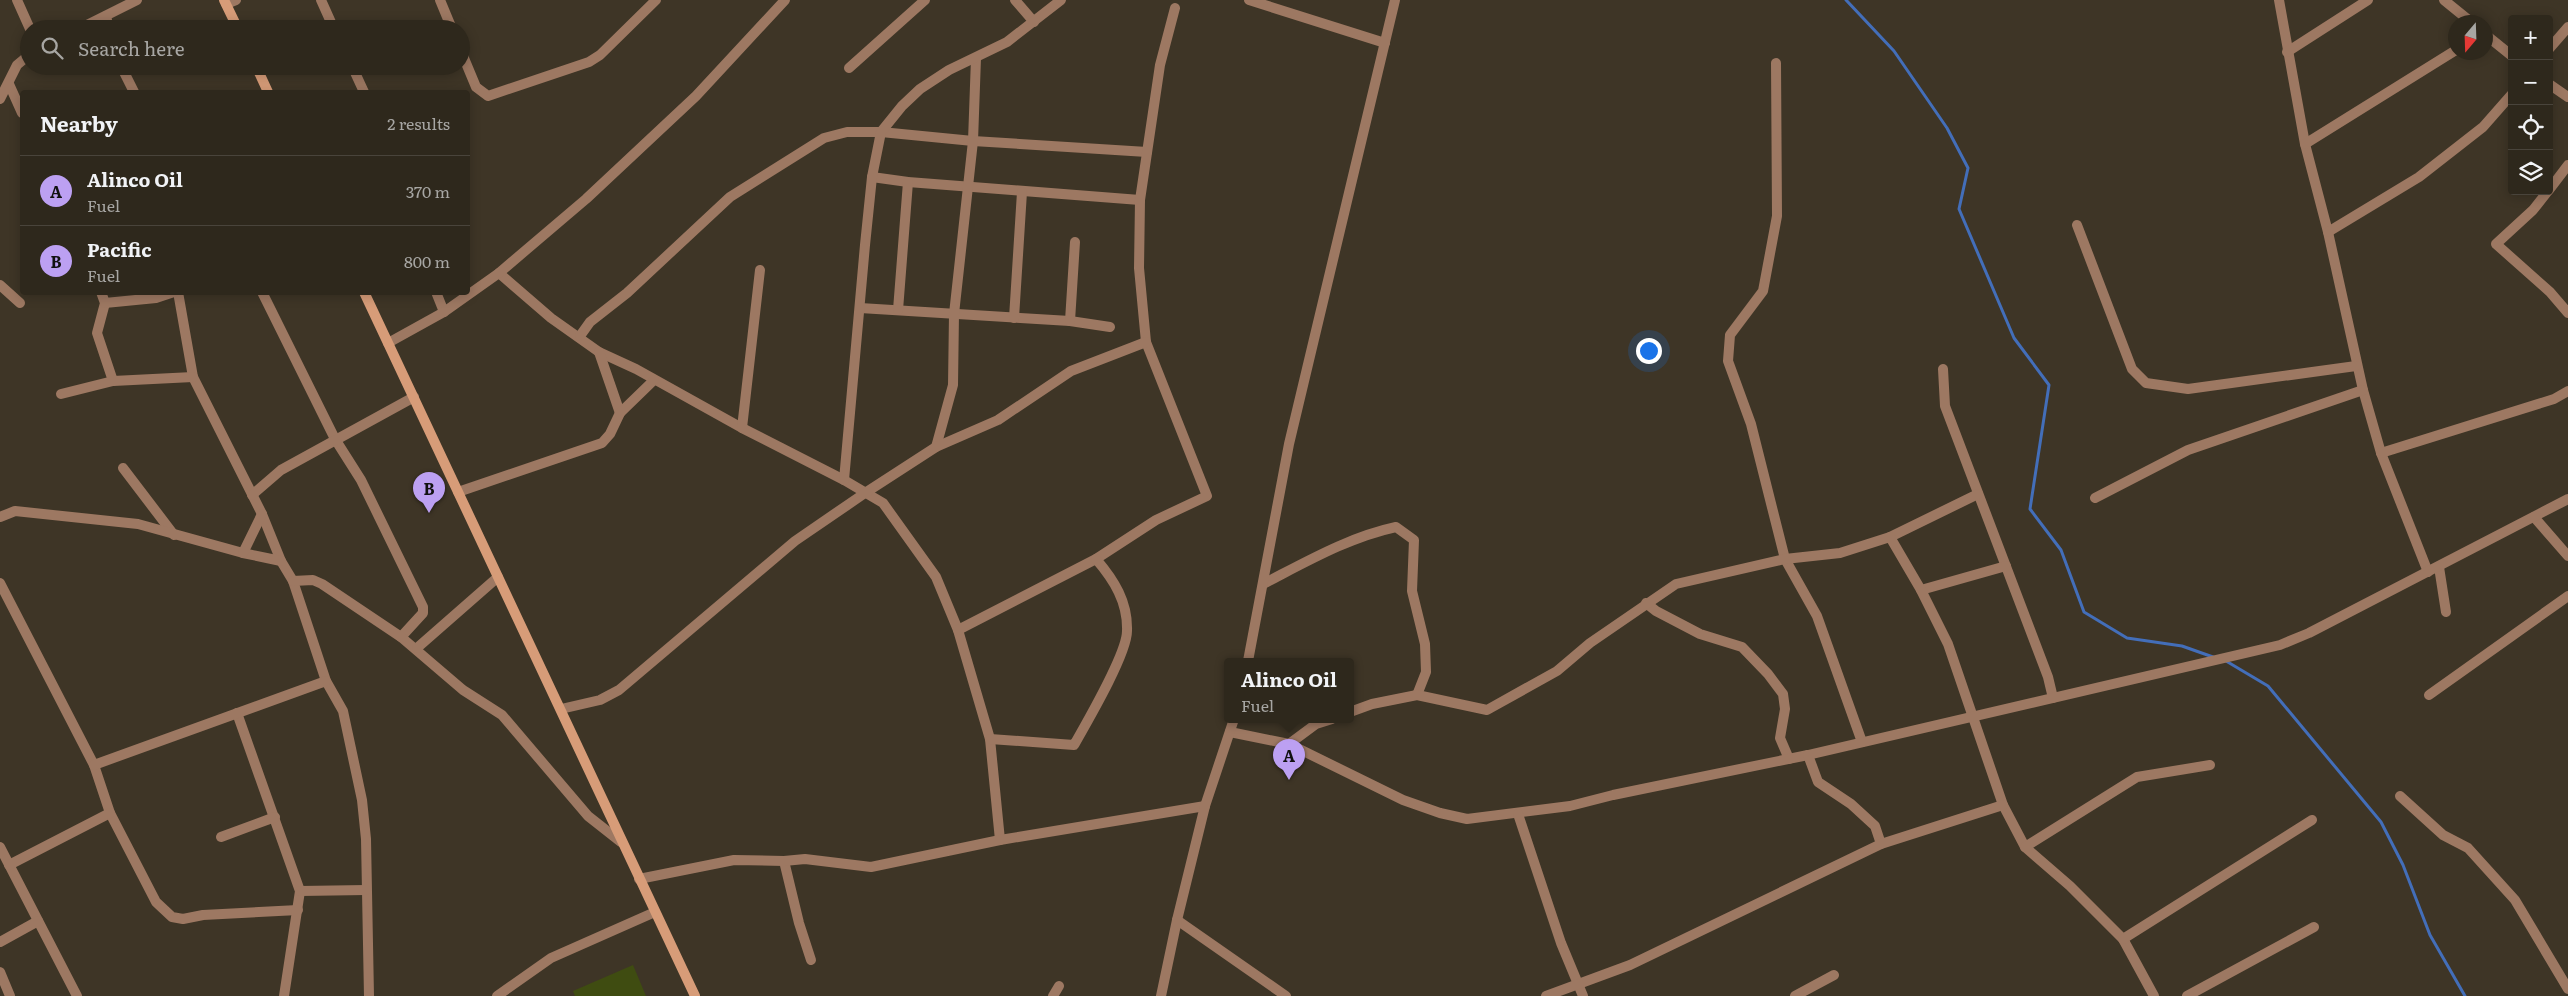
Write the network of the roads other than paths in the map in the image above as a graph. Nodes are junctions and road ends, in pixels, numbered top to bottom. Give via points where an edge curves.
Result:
1 (17, 0) edge
2 (136, 0) edge
3 (321, 0) edge
4 (440, 0) edge
5 (656, 0) edge
6 (786, 0) edge
7 (924, 0) edge
8 (1015, 0) edge
9 (1061, 0) edge
10 (1248, 0) edge
11 (1395, 0) edge
12 (2279, 0) edge
13 (2368, 0) edge
14 (2444, 0) edge
15 (229, 1) edge
16 (1175, 8) dead end
17 (2462, 15) edge
18 (106, 16) junction
19 (26, 20) edge
20 (98, 20) edge
21 (107, 20) edge
22 (235, 20) edge
23 (330, 20) edge
24 (448, 20) edge
25 (1034, 22) junction
26 (2568, 27) edge
27 (2493, 40) edge
28 (1385, 43) junction
29 (2553, 44) edge
30 (2287, 52) junction
31 (2508, 53) edge
32 (2448, 55) edge
33 (976, 58) junction
34 (20, 62) edge
35 (1776, 63) dead end
36 (849, 68) dead end
37 (470, 73) edge
38 (126, 75) edge
39 (260, 75) edge
40 (356, 75) edge
41 (9, 84) junction
42 (2553, 87) edge
43 (133, 90) edge
44 (267, 90) edge
45 (363, 90) edge
46 (2568, 97) edge
47 (0, 99) edge
48 (2508, 99) edge
49 (20, 109) edge
50 (881, 132) junction
51 (973, 141) junction
52 (2305, 144) junction
53 (1147, 152) junction
54 (2568, 165) edge
55 (872, 178) junction
56 (908, 182) junction
57 (2553, 185) edge
58 (968, 187) junction
59 (1022, 192) junction
60 (2545, 195) edge
61 (1140, 200) junction
62 (2078, 225) dead end
63 (2328, 232) junction
64 (1075, 242) dead end
65 (760, 270) dead end
66 (499, 273) junction
67 (0, 286) edge
68 (470, 294) edge
69 (103, 295) edge
70 (165, 295) edge
71 (178, 295) edge
72 (263, 295) edge
73 (365, 295) edge
74 (437, 295) edge
75 (468, 295) edge
76 (105, 303) junction
77 (20, 304) dead end
78 (860, 308) junction
79 (898, 310) junction
80 (444, 312) junction
81 (2568, 313) edge
82 (954, 314) junction
83 (1014, 318) junction
84 (1070, 321) junction
85 (1110, 327) dead end
86 (580, 336) junction
87 (1146, 342) junction
88 (388, 343) junction
89 (599, 352) junction
90 (2356, 366) junction
91 (1943, 369) dead end
92 (192, 377) junction
93 (654, 380) junction
94 (113, 381) junction
95 (2362, 390) junction
96 (2568, 391) edge
97 (61, 394) dead end
98 (414, 397) junction
99 (620, 413) junction
100 (742, 428) junction
101 (335, 439) junction
102 (936, 447) junction
103 (2381, 453) junction
104 (124, 468) dead end
105 (844, 480) junction
106 (458, 492) junction
107 (865, 493) junction
108 (1978, 494) junction
109 (252, 495) junction
110 (2095, 498) dead end
111 (2568, 499) edge
112 (262, 514) junction
113 (0, 517) edge
114 (2534, 517) junction
115 (174, 535) junction
116 (1890, 537) junction
117 (243, 553) junction
118 (2568, 556) edge
119 (1096, 559) junction
120 (1785, 559) junction
121 (281, 560) junction
122 (2006, 566) junction
123 (2439, 567) junction
124 (2428, 572) junction
125 (498, 577) junction
126 (293, 580) junction
127 (0, 583) edge
128 (1263, 584) junction
129 (1921, 590) junction
130 (2568, 596) edge
131 (1646, 603) junction
132 (2446, 612) dead end
133 (958, 630) junction
134 (401, 636) junction
135 (417, 648) junction
136 (1249, 658) edge
137 (326, 681) junction
138 (1417, 695) junction
139 (2429, 695) dead end
140 (2053, 698) junction
141 (561, 709) junction
142 (1354, 711) edge
143 (237, 713) junction
144 (1973, 718) junction
145 (1233, 723) edge
146 (1319, 723) edge
147 (1230, 732) junction
148 (990, 739) junction
149 (1862, 742) junction
150 (1288, 744) junction
151 (1808, 755) junction
152 (1788, 759) junction
153 (94, 765) junction
154 (2210, 765) dead end
155 (2400, 796) dead end
156 (2002, 805) junction
157 (1205, 806) junction
158 (110, 813) junction
159 (1518, 814) junction
160 (275, 817) junction
161 (2312, 820) dead end
162 (221, 837) dead end
163 (1000, 840) junction
164 (621, 842) junction
165 (1881, 844) junction
166 (0, 847) edge
167 (2025, 847) junction
168 (784, 861) junction
169 (10, 865) junction
170 (639, 879) junction
171 (366, 890) junction
172 (300, 891) junction
173 (298, 910) junction
174 (655, 912) junction
175 (1177, 920) junction
176 (38, 921) junction
177 (2314, 927) dead end
178 (2123, 939) junction
179 (0, 942) edge
180 (812, 960) dead end
181 (0, 972) edge
182 (1834, 975) dead end
183 (1578, 984) junction
184 (1059, 986) dead end
185 (2568, 989) edge
186 (10, 996) edge
187 (77, 996) edge
188 (284, 996) edge
189 (369, 996) edge
190 (498, 996) edge
191 (696, 996) edge
192 (1053, 996) edge
193 (1161, 996) edge
194 (1286, 996) edge
195 (1546, 996) edge
196 (1583, 996) edge
197 (1796, 996) edge
198 (2154, 996) edge
199 (2187, 996) edge

1 - 19 street
2 - 18 street
3 - 23 street
4 - 24 street
5 - 37 street via 589,62 488,96 476,87
6 - 66 street via 696,96 586,199
7 - 36 street
8 - 25 street
9 - 25 street
10 - 28 street
11 - 28 street
12 - 30 street
13 - 30 street
14 - 17 street
15 - 22 main road
16 - 53 street via 1160,65
18 - 20 street
18 - 21 street
25 - 33 street via 1007,42
26 - 29 street
27 - 31 street
28 - 128 street via 1289,444
30 - 52 street
32 - 52 street
33 - 50 street via 949,70 920,89
33 - 51 street
34 - 41 street
35 - 120 street via 1777,216 1763,291 1730,335 1728,361 1751,424
38 - 43 street
39 - 44 main road
40 - 45 street
41 - 47 street
41 - 49 street
42 - 46 street
48 - 63 street via 2483,127 2419,177
50 - 51 street
50 - 55 street
50 - 86 street via 847,132 824,138 730,197 627,293 590,322
51 - 53 street
51 - 58 street
52 - 63 street
53 - 61 street
54 - 57 street
55 - 56 street
55 - 78 street
56 - 58 street
56 - 79 street
58 - 59 street
58 - 82 street
59 - 61 street
59 - 83 street
60 - 81 street via 2496,244 2550,292
61 - 87 street via 1138,268
62 - 90 street via 2132,369 2146,383 2188,389
63 - 90 street
64 - 84 street
65 - 100 street
66 - 68 street
66 - 86 street via 552,318
67 - 77 street
69 - 76 street
70 - 76 street
71 - 92 street
72 - 101 street
73 - 88 main road
74 - 80 street
75 - 80 street
76 - 94 street via 97,333
78 - 79 street
78 - 105 street
79 - 82 street
80 - 88 street
82 - 83 street
82 - 102 street via 953,385
83 - 84 street
84 - 85 street
86 - 89 street
87 - 102 street via 1071,371 998,420
87 - 119 street via 1207,496 1156,520
88 - 98 main road
89 - 93 street
89 - 99 street
90 - 95 street
91 - 108 street via 1945,406
92 - 94 street
92 - 109 street
93 - 99 street
93 - 100 street
94 - 97 street
95 - 103 street
95 - 110 street via 2188,450
96 - 103 street via 2554,399
98 - 101 street
98 - 106 main road
99 - 106 street via 602,443
100 - 105 street
101 - 109 street via 281,470
101 - 134 street via 361,480 423,607 423,613
102 - 107 street
103 - 124 street
104 - 115 street
105 - 107 street
106 - 125 main road
107 - 133 street via 887,509 936,577
107 - 141 street via 795,541 619,690 600,700
108 - 116 street
108 - 122 street
109 - 112 street
111 - 114 street
112 - 117 street
112 - 121 street
113 - 115 street via 8,512 23,511 138,524
114 - 118 street
114 - 123 street
115 - 117 street
116 - 120 street via 1840,553
116 - 129 street
117 - 121 street
119 - 133 street
119 - 148 street via 1112,578 1124,602 1128,632 1118,660 1074,745
120 - 131 street via 1676,584
120 - 149 street via 1817,616
121 - 126 street
122 - 129 street
122 - 140 street
123 - 124 street
123 - 132 street
124 - 140 street via 2280,646
125 - 135 street
125 - 141 main road
126 - 134 street via 313,580 322,584
126 - 137 street
127 - 153 street
128 - 136 street
128 - 138 street via 1333,549 1374,532 1396,527 1414,540 1412,591 1425,644 1426,672
129 - 144 street via 1948,644
130 - 139 street
131 - 138 street via 1557,671 1487,710
131 - 152 street via 1700,634 1742,647 1768,674 1783,694 1785,709 1780,738
133 - 148 street
134 - 135 street
135 - 164 street via 463,690 502,715 588,816
137 - 143 street
137 - 171 street via 343,711 362,800
138 - 142 street
140 - 144 street
141 - 164 main road
143 - 153 street
143 - 160 street
144 - 149 street
144 - 156 street
145 - 147 street
146 - 150 street
147 - 150 street
147 - 157 street
148 - 163 street
149 - 151 street
150 - 159 street via 1403,800 1440,813 1467,819
151 - 152 street
151 - 165 street via 1818,782 1876,826
152 - 159 street via 1613,794 1570,806
153 - 158 street
154 - 167 street via 2137,777
155 - 185 street via 2443,836 2468,848 2515,900
156 - 165 street
156 - 167 street
157 - 163 street
157 - 175 street
158 - 169 street
158 - 173 street via 156,902 172,917 183,919
159 - 183 street
160 - 162 street
160 - 172 street
161 - 178 street
163 - 168 street via 871,867 805,859
164 - 170 main road
165 - 183 street via 1638,961
166 - 169 street
167 - 178 street
168 - 170 street via 734,860
168 - 180 street
169 - 176 street
170 - 174 main road
171 - 172 street
171 - 189 street
172 - 173 street
173 - 188 street
174 - 190 street via 551,958
174 - 191 main road
175 - 193 street
175 - 194 street
176 - 179 street
176 - 187 street
177 - 199 street
178 - 198 street
181 - 186 street
182 - 197 street
183 - 195 street
183 - 196 street
184 - 192 street

